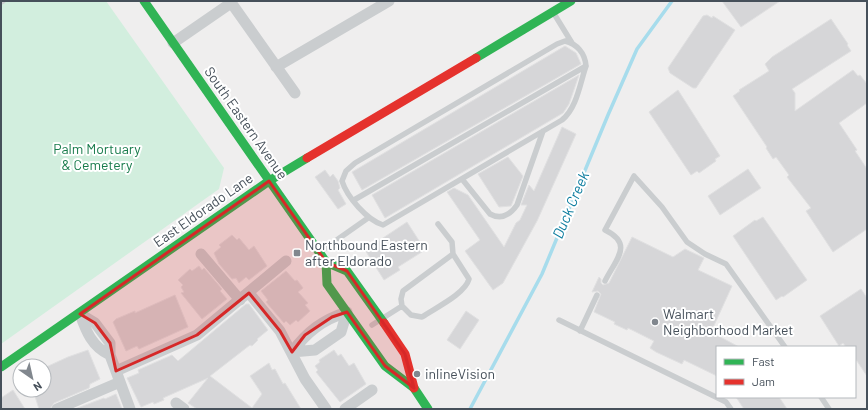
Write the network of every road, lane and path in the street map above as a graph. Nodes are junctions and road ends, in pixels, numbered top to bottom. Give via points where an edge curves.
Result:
1 (144, 1) edge
2 (389, 1) edge
3 (571, 1) edge
4 (231, 2) edge
5 (553, 12) junction
6 (173, 43) junction
7 (572, 43) junction
8 (586, 66) junction
9 (276, 67) junction
10 (295, 93) dead end
11 (543, 131) junction
12 (462, 180) junction
13 (269, 181) junction
14 (354, 200) junction
15 (368, 218) junction
16 (438, 224) dead end
17 (320, 252) junction
18 (202, 254) dead end
19 (453, 254) junction
20 (286, 261) dead end
21 (326, 262) junction
22 (605, 281) dead end
23 (249, 292) junction
24 (598, 295) dead end
25 (240, 300) junction
26 (402, 306) junction
27 (351, 309) junction
28 (80, 314) junction
29 (364, 314) dead end
30 (381, 319) junction
31 (559, 320) dead end
32 (372, 325) junction
33 (580, 331) junction
34 (784, 346) edge
35 (292, 352) junction
36 (405, 354) junction
37 (1, 367) edge
38 (116, 371) junction
39 (120, 382) junction
40 (414, 388) junction
41 (372, 390) dead end
42 (716, 397) edge
43 (718, 398) edge
44 (822, 398) edge
45 (57, 409) edge
46 (130, 409) edge
47 (326, 409) edge
48 (345, 409) edge
49 (428, 409) edge
50 (731, 409) edge
51 (829, 409) edge

1 - 6 main road, South Eastern Avenue
2 - 9 street
3 - 5 main road, East Eldorado Lane
4 - 6 street
4 - 9 street
5 - 7 lane
5 - 13 main road, East Eldorado Lane
6 - 13 main road, South Eastern Avenue
7 - 8 lane via 579,48
7 - 14 lane via 565,41 557,44 355,163 346,171 342,181
8 - 11 lane via 569,115
8 - 14 lane
9 - 10 street
11 - 12 lane
11 - 12 lane via 517,205 512,212 496,217 490,214
12 - 15 lane via 387,224 379,224
13 - 17 main road, South Eastern Avenue
13 - 28 main road, East Eldorado Lane
14 - 15 lane
15 - 17 lane
16 - 19 lane via 452,242
17 - 21 main road, South Eastern Avenue
18 - 25 street
19 - 26 lane via 403,291
19 - 26 lane via 469,279 468,285 422,317 411,315
20 - 23 street
21 - 27 main road, South Eastern Avenue via 327,284
21 - 30 main road, South Eastern Avenue via 347,271
22 - 34 lane via 622,249 615,235 605,230 634,176 662,207 687,242 726,264
23 - 25 street
23 - 35 street
24 - 33 lane
25 - 38 street via 197,335
26 - 30 lane
27 - 35 street via 332,317 305,335
27 - 35 street via 341,332 315,350
27 - 40 main road, South Eastern Avenue via 384,366
28 - 37 main road, East Eldorado Lane
28 - 38 street via 87,332 99,350 110,355
29 - 32 main road
30 - 32 lane
30 - 36 main road, South Eastern Avenue
31 - 33 lane
32 - 36 main road
33 - 42 lane
35 - 47 street via 304,379
36 - 40 main road, South Eastern Avenue
38 - 39 street
39 - 45 street
39 - 46 street
40 - 49 main road, South Eastern Avenue
41 - 48 street
43 - 50 lane via 726,402
44 - 51 lane

